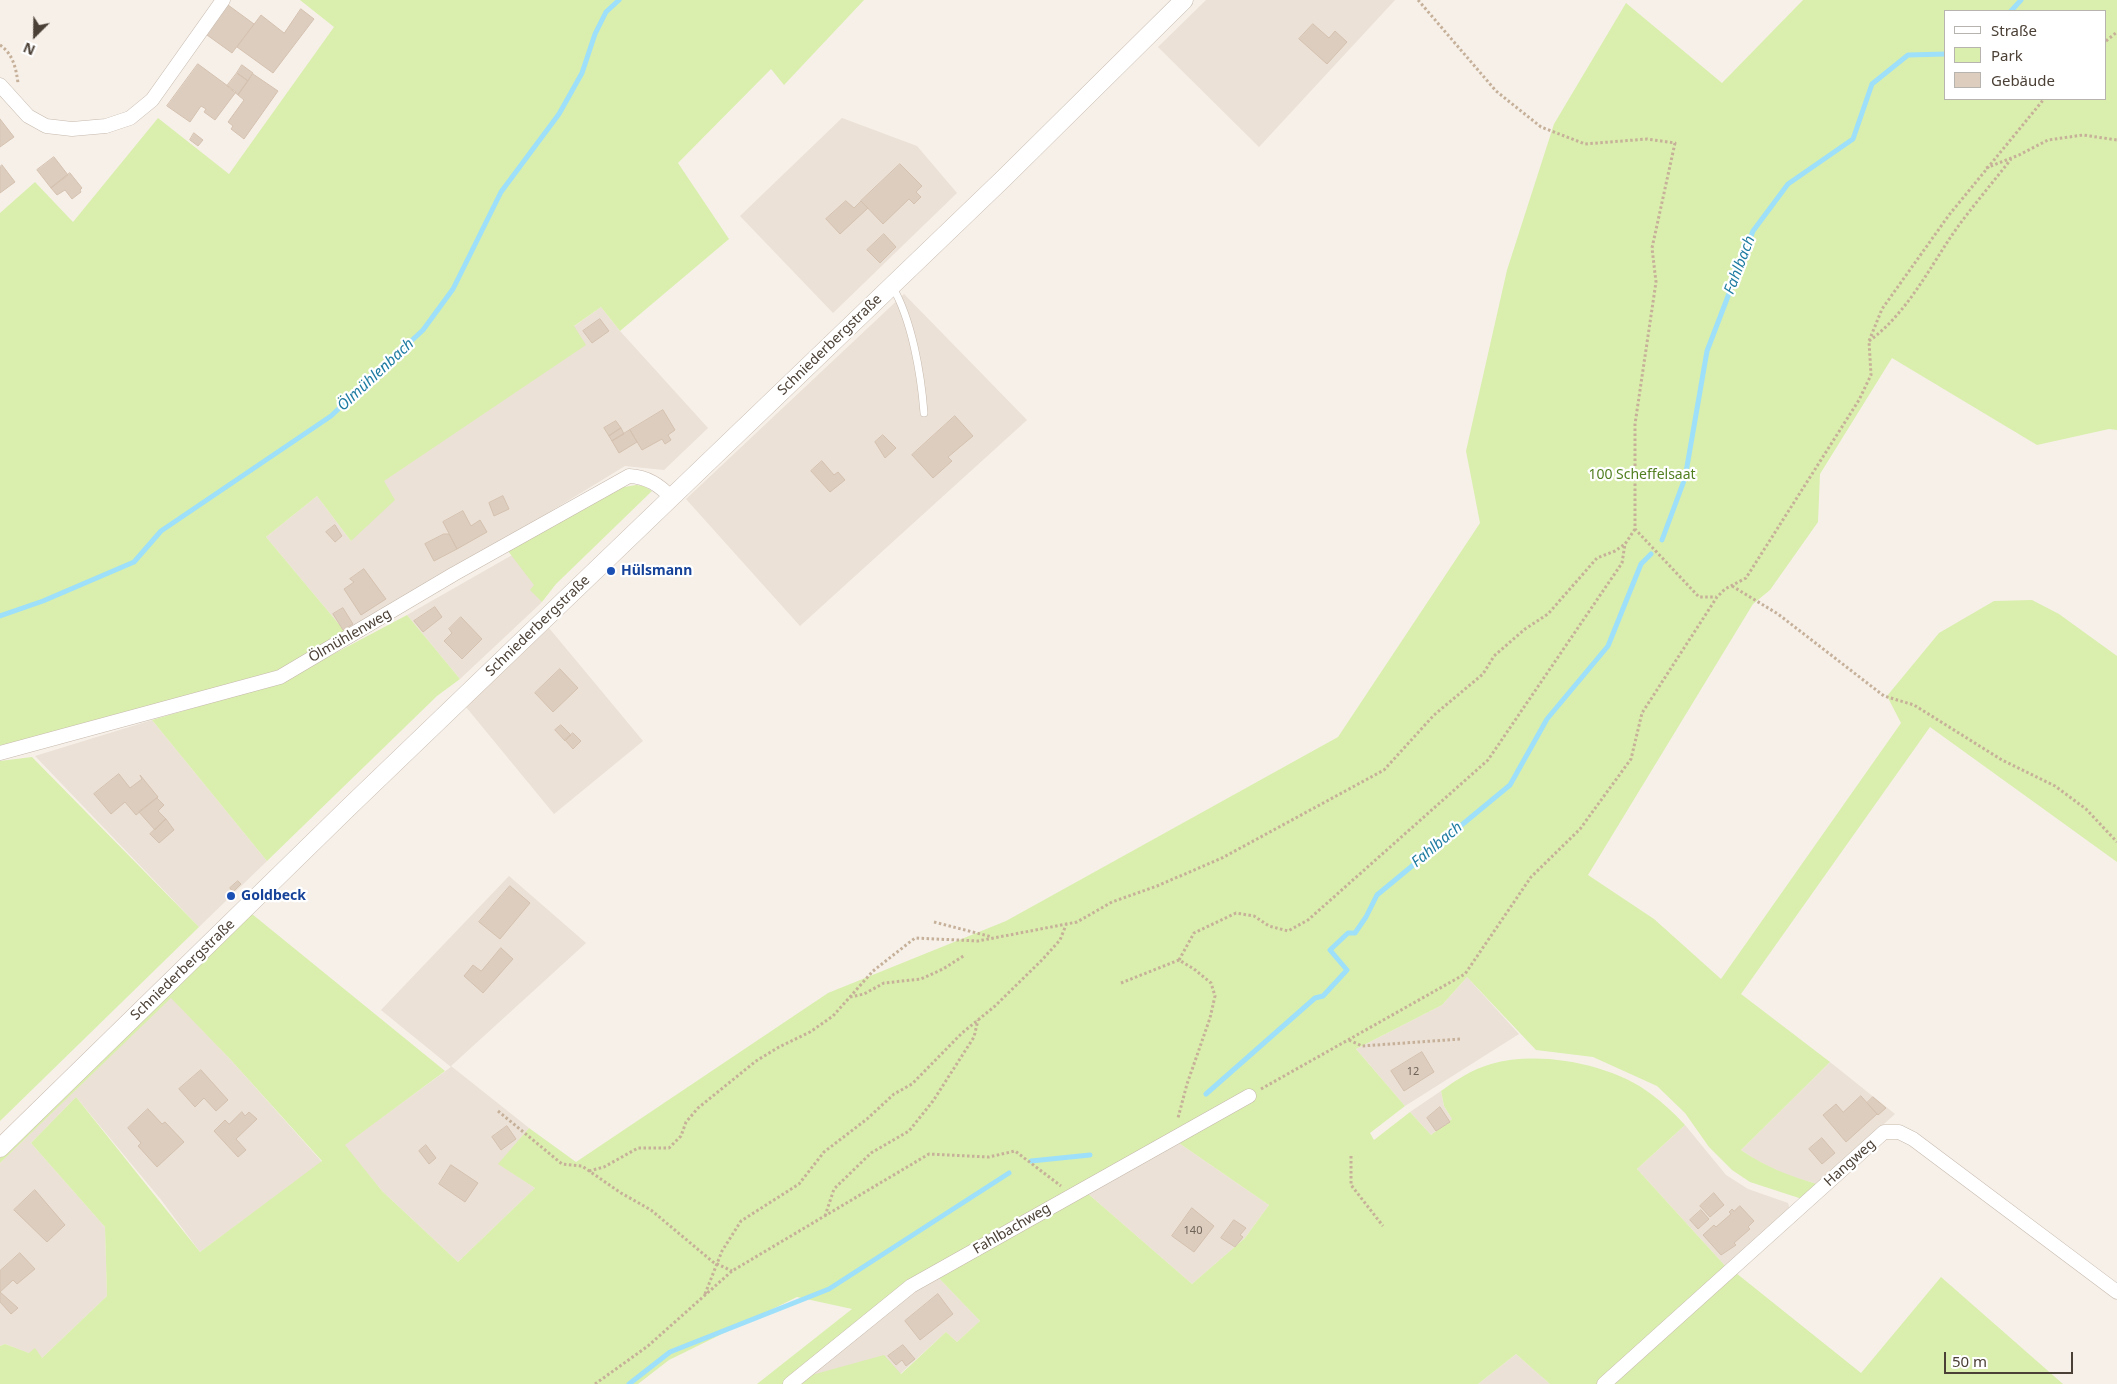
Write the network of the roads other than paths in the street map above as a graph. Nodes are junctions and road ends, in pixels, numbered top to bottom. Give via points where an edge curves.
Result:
1 (223, 0) edge
2 (1184, 0) edge
3 (0, 85) edge
4 (892, 286) junction
5 (924, 413) dead end
6 (672, 498) junction
7 (0, 753) edge
8 (1249, 1096) road end
9 (0, 1148) edge
10 (2117, 1292) edge
11 (790, 1384) edge
12 (1604, 1384) edge

1 - 3 street via 152,100 130,118 106,126 72,129 46,126 28,116
2 - 4 street, Schniederbergstraße
4 - 5 lane via 900,301 914,350
4 - 6 street, Schniederbergstraße
6 - 7 street, Ölmühlenweg via 653,482 629,476 280,677
6 - 9 street, Schniederbergstraße
8 - 11 street, Fahlbachweg via 911,1286
10 - 12 street, Hangweg via 1913,1139 1899,1132 1884,1132

